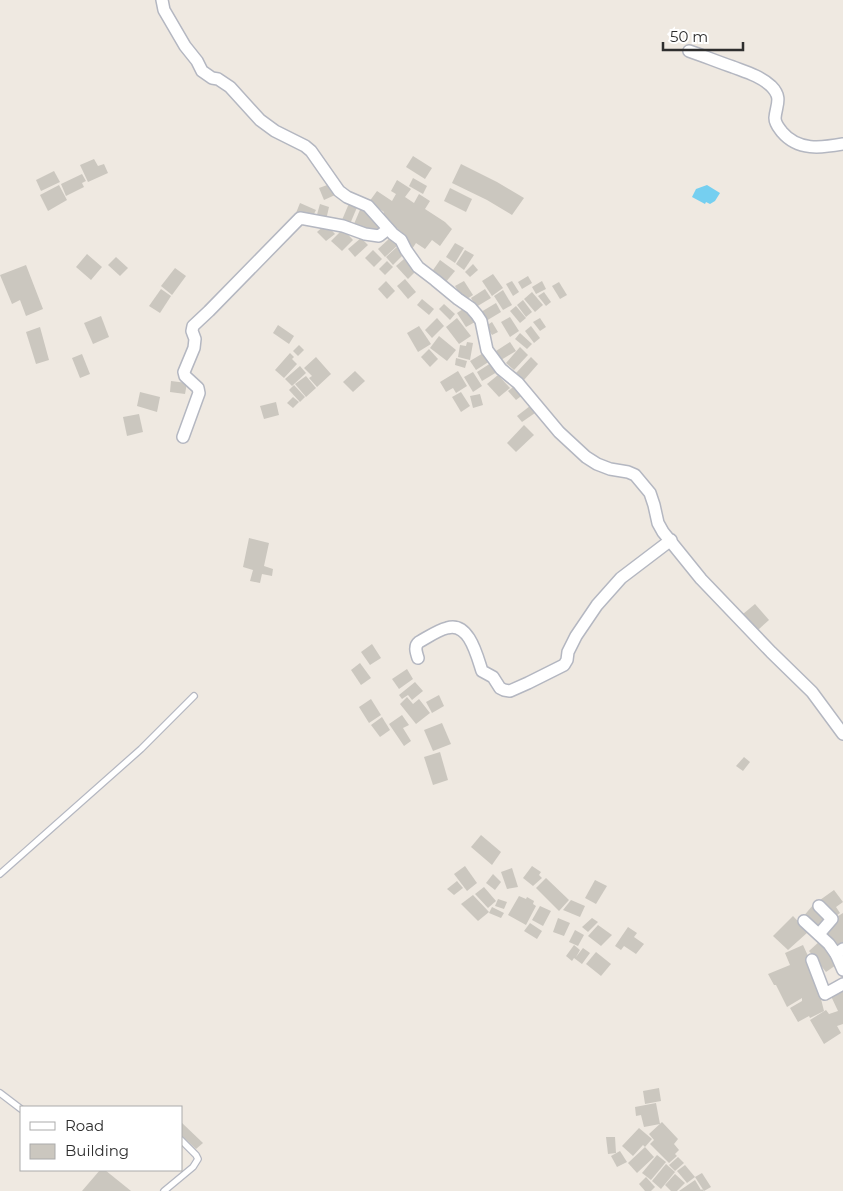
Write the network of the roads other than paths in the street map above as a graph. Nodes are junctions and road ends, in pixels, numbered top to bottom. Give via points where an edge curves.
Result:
1 (162, 0) edge
2 (689, 51) dead end
3 (843, 144) edge
4 (388, 229) junction
5 (183, 436) dead end
6 (671, 540) junction
7 (418, 658) dead end
8 (194, 696) dead end
9 (843, 734) edge
10 (0, 874) edge
11 (819, 906) dead end
12 (804, 921) dead end
13 (818, 934) junction
14 (839, 951) edge
15 (812, 960) dead end
16 (843, 970) edge
17 (843, 984) edge
18 (0, 1093) edge
19 (20, 1108) edge
20 (182, 1141) edge
21 (164, 1191) edge

1 - 4 street via 168,18 202,71 230,87 260,120 275,131 311,150 339,191 368,206
2 - 3 street via 768,83 778,99 776,122 792,141 813,147
4 - 5 street via 379,236 300,218 195,323 192,331 194,348 184,372 199,393
4 - 6 street via 401,240 418,267 477,314 487,350 559,432 597,464 635,475 650,493 658,523
6 - 7 street via 621,578 576,636 564,665 528,683 510,690 500,688 493,677 482,671 467,636 461,628 454,626 416,644
6 - 9 street via 701,579 812,692
8 - 10 lane via 141,750
11 - 13 street via 832,919
12 - 13 street
13 - 14 street
14 - 16 street
15 - 17 street via 825,994
18 - 19 lane
20 - 21 lane via 198,1159

